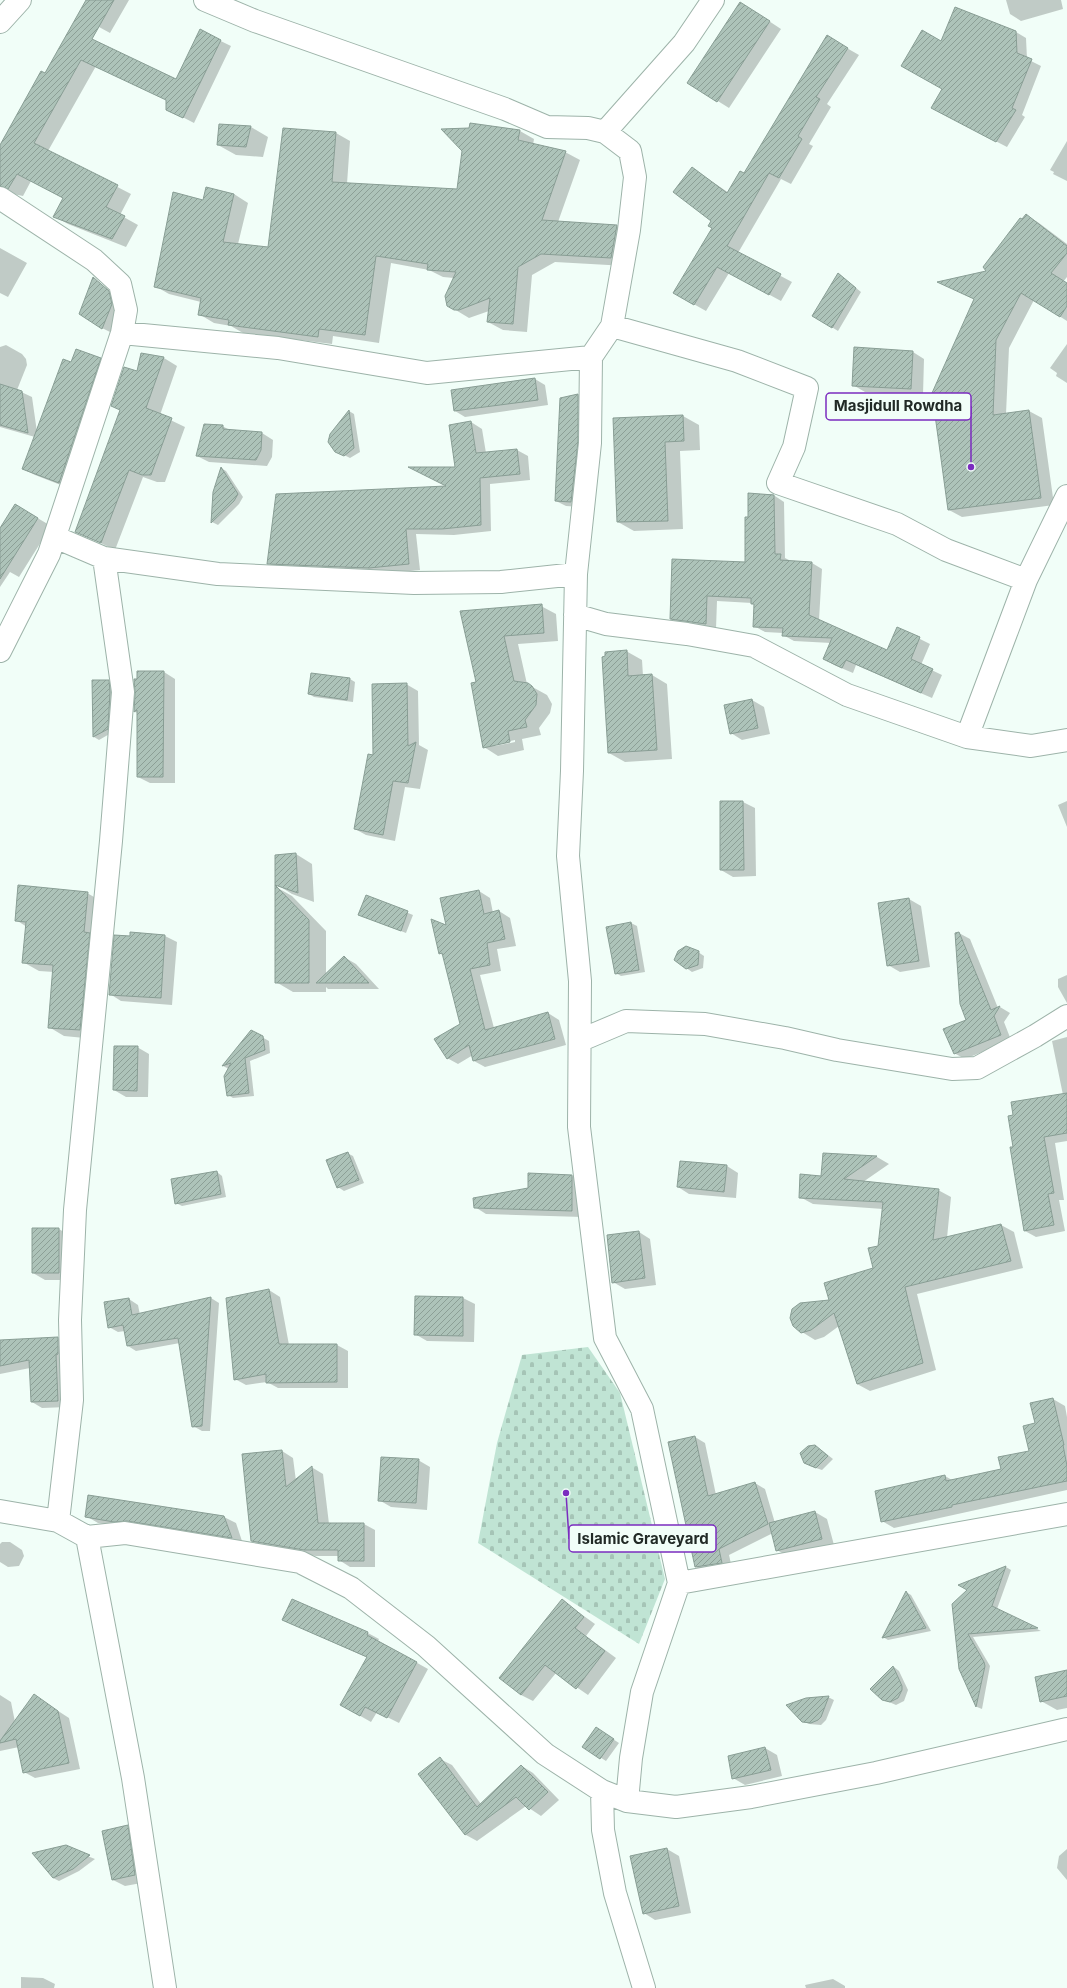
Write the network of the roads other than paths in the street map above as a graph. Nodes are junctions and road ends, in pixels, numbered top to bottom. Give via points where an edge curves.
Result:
1 (20, 0) edge
2 (205, 0) edge
3 (713, 0) edge
4 (0, 22) edge
5 (605, 132) junction
6 (0, 198) edge
7 (612, 326) junction
8 (122, 333) junction
9 (591, 357) junction
10 (1067, 496) edge
11 (55, 538) junction
12 (104, 558) junction
13 (576, 574) junction
14 (1026, 580) junction
15 (575, 615) junction
16 (0, 651) edge
17 (967, 737) junction
18 (1067, 740) edge
19 (1067, 1016) edge
20 (581, 1040) junction
21 (0, 1511) edge
22 (1067, 1514) edge
23 (58, 1521) junction
24 (87, 1537) junction
25 (679, 1583) junction
26 (1067, 1729) edge
27 (602, 1791) junction
28 (627, 1801) junction
29 (165, 1988) edge
30 (644, 1988) edge

1 - 4 street
2 - 5 street via 548,126 588,128
3 - 5 street via 684,43
5 - 7 street via 630,151 635,177 629,230
6 - 8 street via 94,260 120,284 126,310
7 - 9 street
7 - 14 street via 737,360 807,388 794,446 778,483 897,524 946,550
8 - 9 street via 278,348 427,373
8 - 11 street
9 - 13 street via 590,443
10 - 14 street
11 - 12 street
11 - 16 street
12 - 13 street via 218,574 414,582 501,582
12 - 23 street via 123,692 75,1210 70,1320 72,1400
13 - 15 street
14 - 17 street
15 - 17 street via 606,624 754,646 847,695
15 - 20 street via 568,856 580,981
17 - 18 street via 1031,746
19 - 20 street via 977,1068 952,1069 705,1024 626,1021
20 - 25 street via 579,1127 605,1338 642,1410
21 - 23 street
22 - 25 street
23 - 24 street
24 - 27 street via 125,1533 300,1562 350,1588 426,1646 545,1754
24 - 29 street via 133,1778
25 - 28 street via 642,1692
26 - 28 street via 876,1773 750,1796 676,1807
27 - 28 street
27 - 30 street via 603,1830 615,1894

